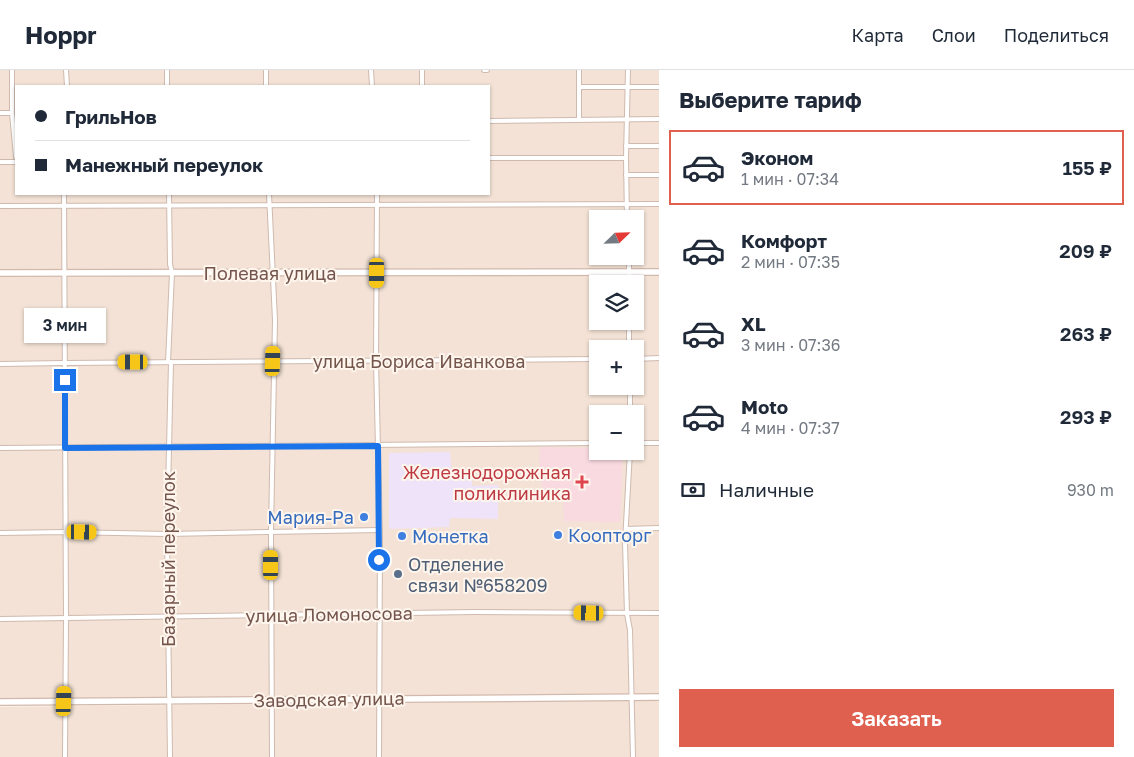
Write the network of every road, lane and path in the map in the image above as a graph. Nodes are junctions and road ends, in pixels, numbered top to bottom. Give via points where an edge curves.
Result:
1 (12, 70) edge
2 (66, 70) edge
3 (167, 70) edge
4 (266, 70) edge
5 (371, 70) edge
6 (422, 70) edge
7 (579, 70) edge
8 (628, 70) edge
9 (67, 85) edge
10 (167, 85) edge
11 (266, 85) edge
12 (372, 85) edge
13 (422, 85) edge
14 (579, 87) junction
15 (628, 87) junction
16 (659, 87) edge
17 (0, 113) edge
18 (12, 113) junction
19 (659, 119) edge
20 (579, 120) junction
21 (627, 120) junction
22 (490, 121) edge
23 (15, 146) edge
24 (626, 146) junction
25 (659, 146) edge
26 (490, 158) edge
27 (626, 158) junction
28 (0, 162) edge
29 (15, 162) edge
30 (626, 175) junction
31 (659, 175) edge
32 (64, 195) edge
33 (169, 195) edge
34 (269, 195) edge
35 (377, 195) edge
36 (270, 204) junction
37 (377, 204) junction
38 (627, 204) junction
39 (659, 204) edge
40 (170, 205) junction
41 (0, 206) edge
42 (63, 206) junction
43 (627, 210) edge
44 (629, 265) edge
45 (629, 272) junction
46 (659, 272) edge
47 (64, 273) junction
48 (172, 273) junction
49 (272, 273) junction
50 (377, 273) junction
51 (0, 274) edge
52 (659, 358) edge
53 (589, 359) edge
54 (644, 359) edge
55 (273, 361) junction
56 (376, 361) junction
57 (65, 362) junction
58 (169, 362) junction
59 (0, 364) edge
60 (589, 443) edge
61 (644, 443) edge
62 (659, 443) edge
63 (378, 446) junction
64 (168, 447) junction
65 (272, 447) junction
66 (0, 448) edge
67 (65, 448) junction
68 (630, 460) edge
69 (626, 528) junction
70 (659, 528) edge
71 (380, 530) junction
72 (271, 531) junction
73 (65, 532) junction
74 (0, 533) edge
75 (167, 534) junction
76 (378, 613) junction
77 (659, 613) edge
78 (272, 614) junction
79 (627, 614) junction
80 (168, 616) junction
81 (0, 619) edge
82 (66, 619) junction
83 (659, 697) edge
84 (378, 698) junction
85 (631, 698) junction
86 (273, 699) junction
87 (64, 701) junction
88 (169, 701) junction
89 (0, 702) edge
90 (65, 757) edge
91 (170, 757) edge
92 (272, 757) edge
93 (379, 757) edge
94 (633, 757) edge

1 - 18 street
2 - 9 street
3 - 10 street
4 - 11 street
5 - 12 street
6 - 13 street
7 - 14 street
8 - 15 street
14 - 15 street
14 - 20 street
15 - 16 street
15 - 21 street
17 - 18 street
18 - 23 street
19 - 21 street
20 - 21 street
20 - 22 street
21 - 24 street
24 - 25 street
24 - 27 street
26 - 27 street
27 - 30 street
28 - 29 street
30 - 31 street
30 - 38 street
32 - 42 street
33 - 40 street, Базарный переулок
34 - 36 street
35 - 37 street
36 - 37 street
36 - 40 street
36 - 49 street
37 - 38 street
37 - 50 street
38 - 39 street
38 - 43 street
40 - 42 street
40 - 48 street, Базарный переулок
41 - 42 street
42 - 47 street
44 - 45 street
45 - 46 street, Полевая улица
45 - 50 street, Полевая улица
47 - 48 street, Полевая улица
47 - 51 street, Полевая улица
47 - 57 street
48 - 49 street, Полевая улица
48 - 58 street, Базарный переулок
49 - 50 street, Полевая улица
49 - 55 street
50 - 56 street
52 - 54 street
53 - 56 street, улица Бориса Иванкова
55 - 56 street, улица Бориса Иванкова
55 - 58 street, улица Бориса Иванкова
55 - 65 street
56 - 63 street
57 - 58 street, улица Бориса Иванкова
57 - 59 street, улица Бориса Иванкова
57 - 67 street
58 - 64 street, Базарный переулок
60 - 63 street
61 - 62 street
63 - 65 street
63 - 71 street
64 - 65 street
64 - 67 street
64 - 75 street, Базарный переулок
65 - 72 street
66 - 67 street
67 - 73 street
68 - 69 street
69 - 70 street
69 - 79 street
71 - 72 street
71 - 76 street
72 - 75 street
72 - 78 street
73 - 74 street
73 - 75 street
73 - 82 street
75 - 80 street, Базарный переулок
76 - 78 street, улица Ломоносова
76 - 79 street, улица Ломоносова
76 - 84 street
77 - 79 street, улица Ломоносова
78 - 80 street, улица Ломоносова
78 - 86 street
79 - 85 street
80 - 82 street, улица Ломоносова
80 - 88 street, Базарный переулок
81 - 82 street, улица Ломоносова
82 - 87 street
83 - 85 street, Заводская улица
84 - 85 street, Заводская улица
84 - 86 street, Заводская улица
84 - 93 street
85 - 94 street
86 - 88 street, Заводская улица
86 - 92 street
87 - 88 street, Заводская улица
87 - 89 street, Заводская улица
87 - 90 street
88 - 91 street, Базарный переулок

